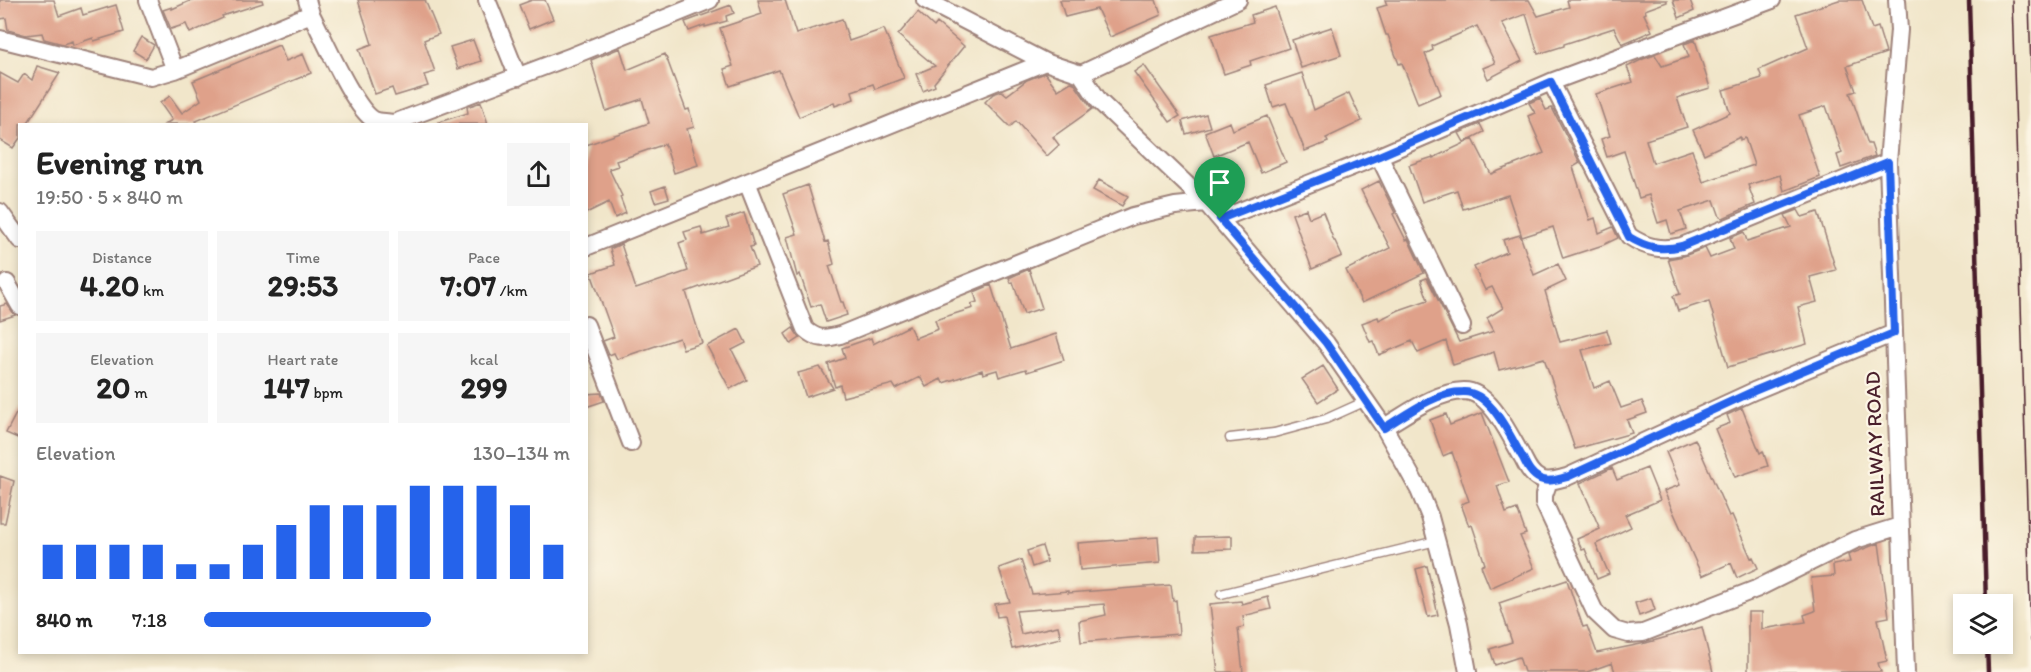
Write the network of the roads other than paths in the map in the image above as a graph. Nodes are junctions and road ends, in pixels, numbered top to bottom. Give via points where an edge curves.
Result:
1 (148, 0) edge
2 (487, 0) edge
3 (710, 0) edge
4 (925, 0) edge
5 (1238, 0) edge
6 (1772, 0) edge
7 (1897, 0) edge
8 (309, 7) edge
9 (0, 39) edge
10 (1045, 62) junction
11 (175, 70) junction
12 (1081, 74) junction
13 (518, 77) junction
14 (1551, 82) junction
15 (388, 123) edge
16 (397, 123) edge
17 (1379, 156) junction
18 (1888, 162) junction
19 (747, 182) junction
20 (1206, 203) junction
21 (0, 212) edge
22 (1220, 219) junction
23 (18, 237) edge
24 (588, 247) edge
25 (9, 283) edge
26 (18, 302) edge
27 (1462, 326) dead end
28 (588, 330) edge
29 (1894, 333) junction
30 (1366, 401) junction
31 (1384, 428) junction
32 (1230, 438) dead end
33 (631, 443) dead end
34 (1549, 481) junction
35 (1900, 526) junction
36 (1436, 541) junction
37 (1221, 594) dead end
38 (1468, 672) edge
39 (1906, 672) edge

1 - 11 street
2 - 13 street
3 - 13 street
4 - 10 street
5 - 12 street
6 - 14 street
7 - 18 street, RAILWAY ROAD via 1899,30
8 - 11 street
8 - 15 street via 354,96 375,121
9 - 11 street via 151,77
10 - 12 street
10 - 19 street
12 - 20 street via 1099,100
13 - 16 street
14 - 17 street
14 - 18 street via 1629,237 1651,248 1682,246
17 - 22 street
17 - 27 street
18 - 29 street, RAILWAY ROAD
19 - 20 street via 805,329 814,337 825,339 1133,216
19 - 24 street
20 - 22 street
21 - 23 street
22 - 30 street via 1326,343
25 - 26 street
28 - 33 street
29 - 34 street via 1754,391 1567,477
29 - 35 street, RAILWAY ROAD
30 - 31 street
30 - 32 lane via 1326,419 1274,433
31 - 34 street via 1448,394 1465,391 1478,395 1492,407 1533,474
31 - 36 street via 1419,490
34 - 35 street via 1544,495 1547,510 1595,612 1614,630 1628,634 1643,633 1734,598 1855,540
35 - 39 street, RAILWAY ROAD
36 - 37 lane
36 - 38 street

